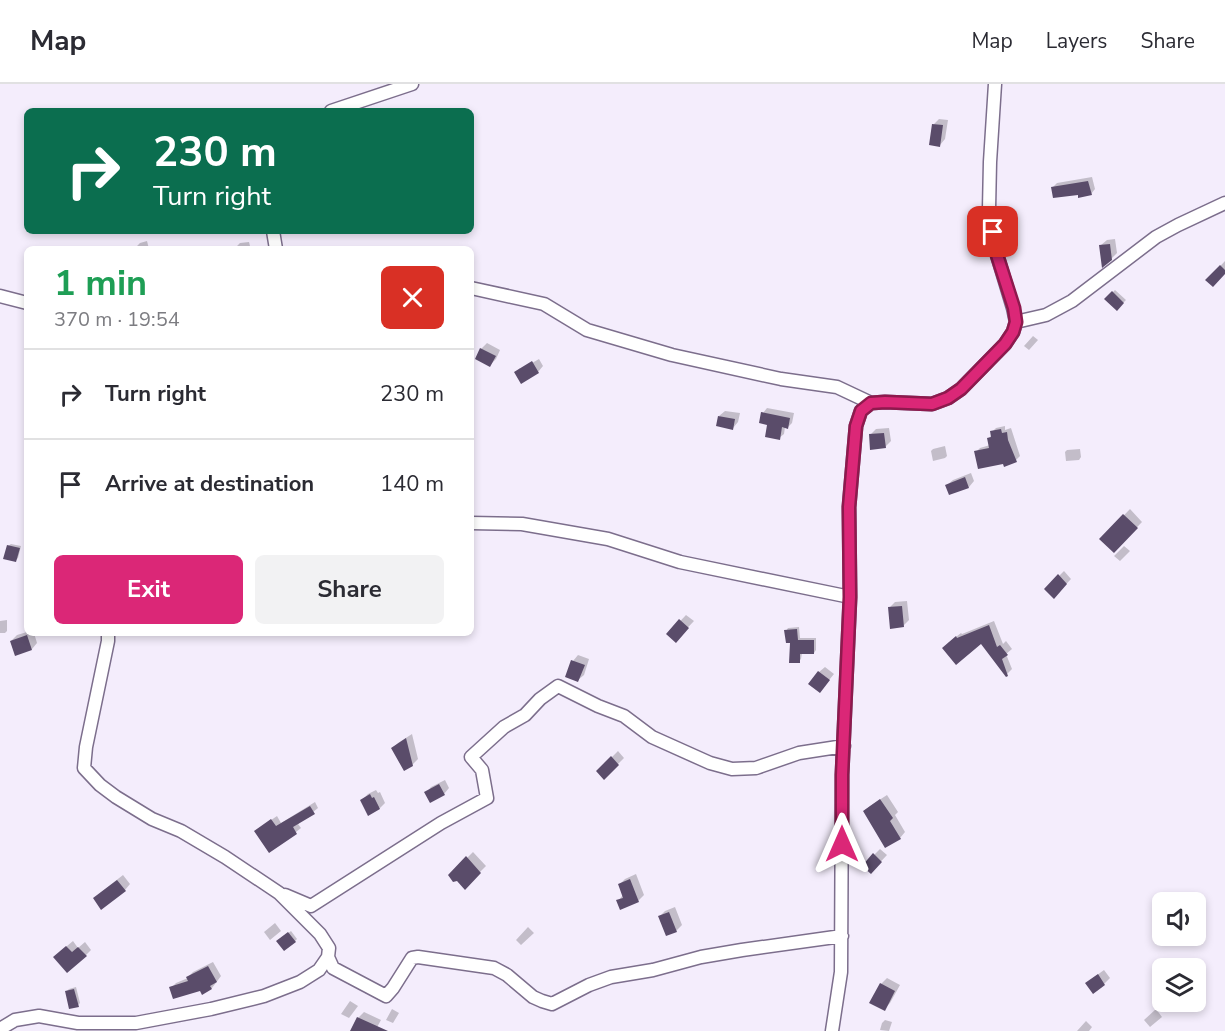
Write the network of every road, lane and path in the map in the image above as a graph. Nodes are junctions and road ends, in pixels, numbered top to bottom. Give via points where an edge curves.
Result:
1 (412, 84) edge
2 (995, 84) edge
3 (340, 108) edge
4 (1225, 203) edge
5 (474, 289) edge
6 (0, 296) edge
7 (24, 302) edge
8 (1016, 322) junction
9 (871, 403) junction
10 (474, 523) edge
11 (850, 597) junction
12 (108, 636) edge
13 (843, 746) junction
14 (279, 893) junction
15 (842, 936) junction
16 (328, 957) junction
17 (0, 1015) edge
18 (15, 1020) junction
19 (0, 1029) edge
20 (832, 1031) edge

1 - 3 street
2 - 8 street via 989,209
4 - 8 street via 1156,237 1072,301 1046,315
5 - 9 street via 543,304 587,330 672,356 837,387
6 - 7 street
8 - 9 street via 1005,344 948,398 932,404
9 - 11 street via 861,411 856,426 849,507
10 - 11 street via 522,524 608,538 680,562
11 - 13 street
12 - 14 street via 84,768 116,797 181,831
13 - 14 street via 799,753 756,768 732,769 652,737 624,716 558,686 471,757 482,770 487,798 311,906
13 - 15 street
14 - 16 street via 320,934 329,948
15 - 16 street via 722,953 611,977 552,1004 533,997 494,968 418,957 412,958 386,996 333,968
15 - 20 street
16 - 18 street via 319,970 300,982 212,1010 136,1023 78,1023 39,1016
17 - 18 street
18 - 19 street

